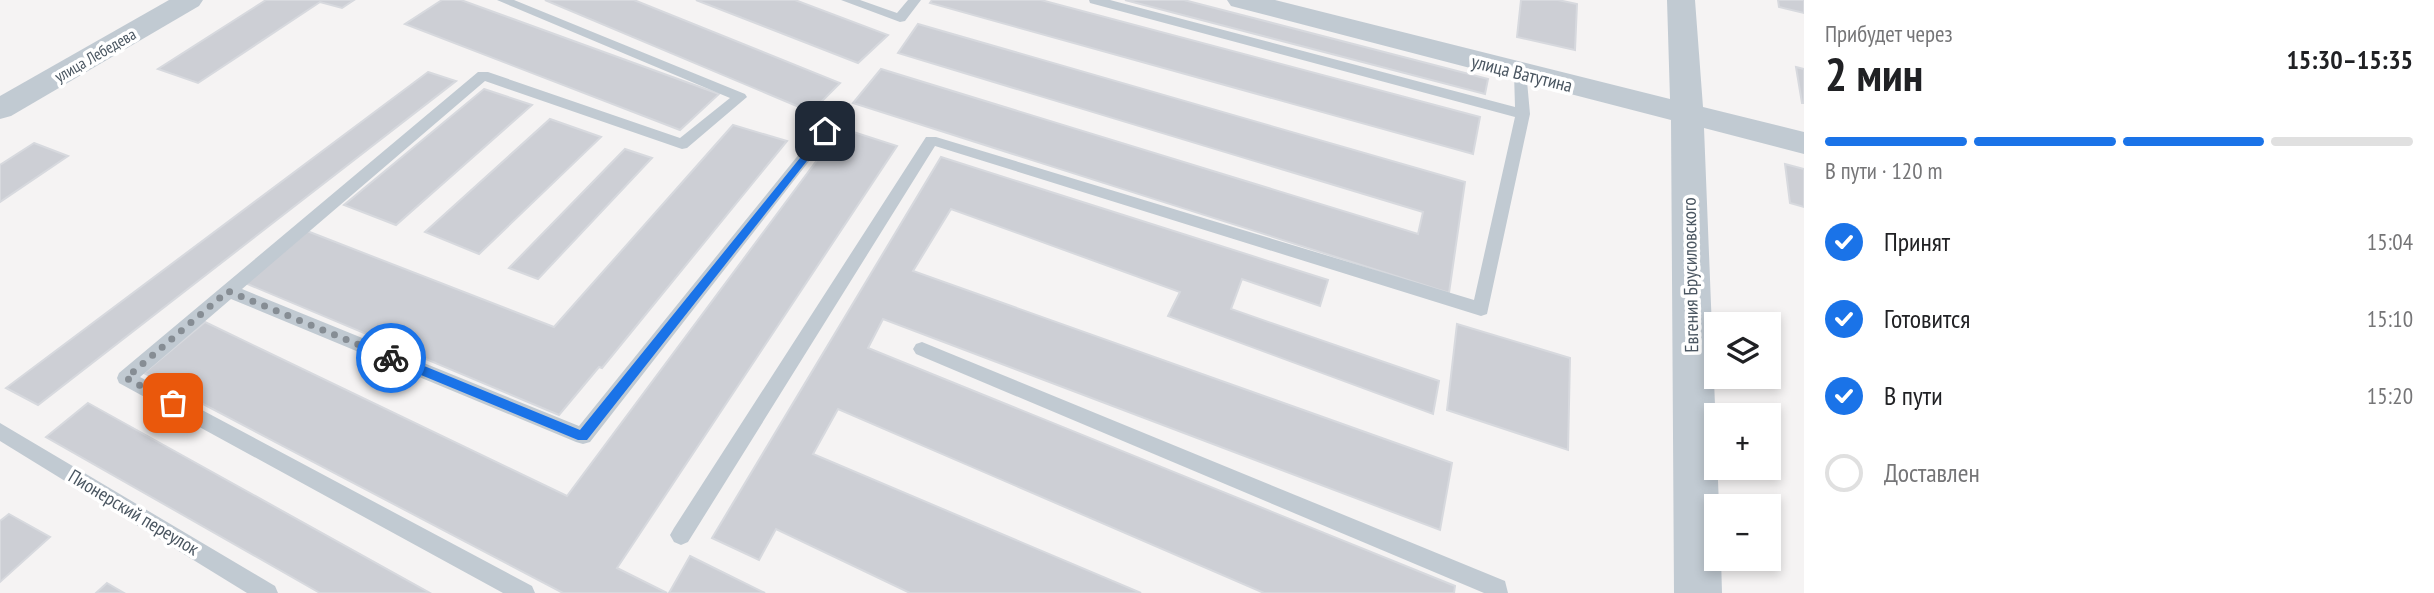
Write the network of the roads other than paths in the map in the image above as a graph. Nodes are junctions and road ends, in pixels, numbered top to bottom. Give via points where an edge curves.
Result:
1 (189, 0) edge
2 (503, 0) edge
3 (847, 0) edge
4 (915, 0) edge
5 (1095, 0) edge
6 (1241, 0) edge
7 (1681, 0) edge
8 (1521, 73) junction
9 (0, 109) edge
10 (1523, 114) junction
11 (1686, 114) junction
12 (825, 131) dead end
13 (1804, 143) edge
14 (228, 291) junction
15 (922, 349) dead end
16 (0, 430) edge
17 (681, 535) dead end
18 (267, 593) edge
19 (524, 593) edge
20 (1497, 593) edge
21 (1698, 593) edge

1 - 9 street, улица Лебедева
2 - 14 lane via 740,97 682,144 483,75
3 - 4 lane via 900,18
5 - 10 lane
6 - 8 street, улица Ватутина
7 - 11 street, Евгения Брусиловского
8 - 10 lane
8 - 11 street, улица Ватутина
10 - 17 lane via 1482,309 931,140
11 - 13 street, улица Ватутина
11 - 21 street, Евгения Брусиловского
12 - 14 lane via 583,436
14 - 19 lane via 126,378
15 - 20 lane via 1497,588
16 - 18 lane, Пионерский переулок

